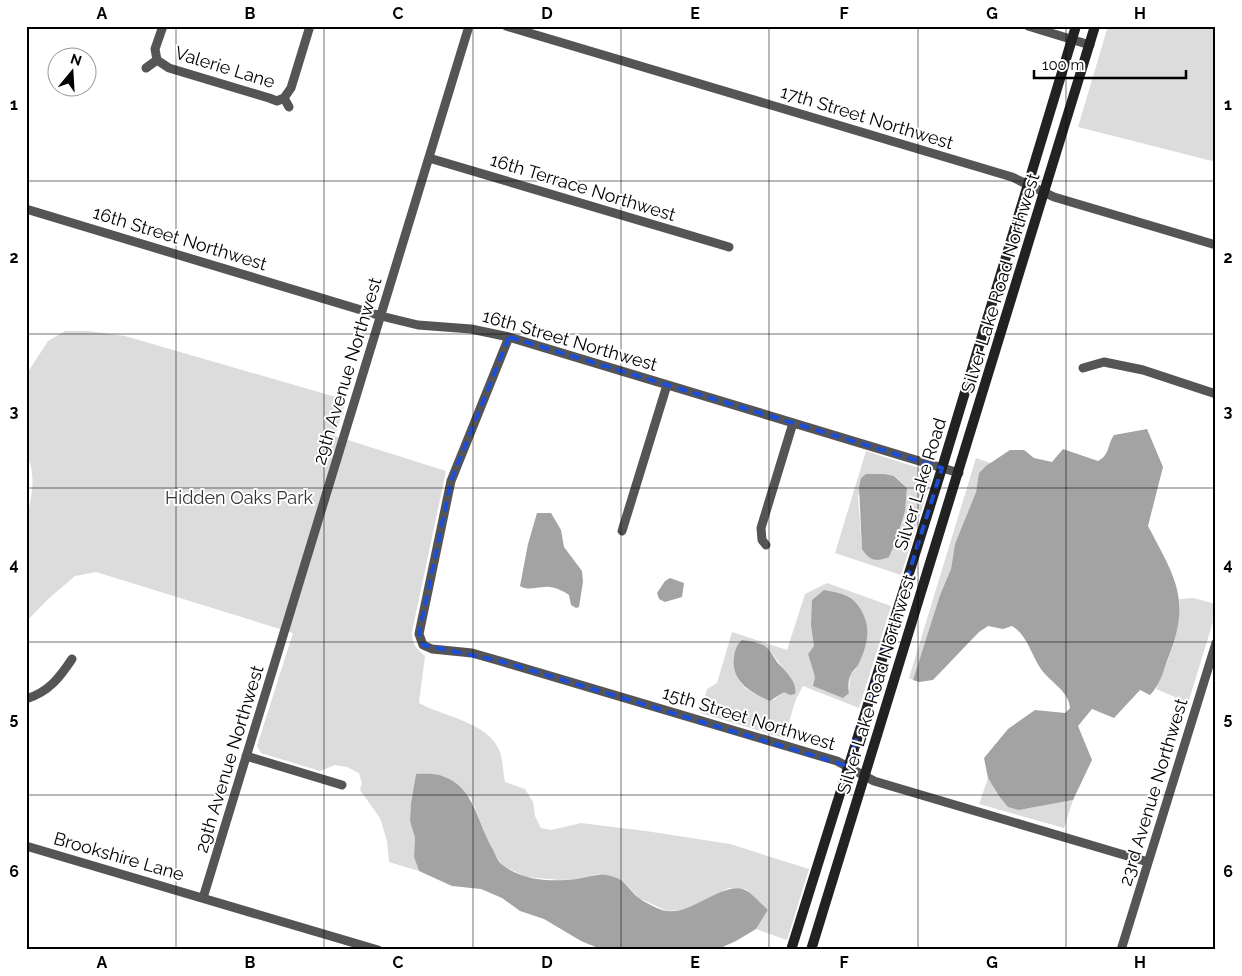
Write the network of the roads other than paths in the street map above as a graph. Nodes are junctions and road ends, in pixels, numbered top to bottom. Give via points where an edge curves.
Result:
1 (163, 26) edge
2 (310, 26) edge
3 (470, 26) edge
4 (506, 26) edge
5 (1028, 26) edge
6 (1076, 26) edge
7 (1096, 26) edge
8 (1072, 40) junction
9 (1090, 45) junction
10 (157, 60) junction
11 (146, 68) dead end
12 (429, 158) junction
13 (1028, 185) junction
14 (1044, 193) junction
15 (26, 209) edge
16 (1216, 245) edge
17 (729, 248) dead end
18 (381, 316) junction
19 (509, 337) junction
20 (1083, 368) dead end
21 (667, 385) junction
22 (1216, 394) edge
23 (793, 423) junction
24 (942, 468) junction
25 (959, 473) junction
26 (622, 531) dead end
27 (766, 545) dead end
28 (1216, 643) edge
29 (72, 659) dead end
30 (26, 699) edge
31 (246, 756) junction
32 (848, 766) junction
33 (864, 776) junction
34 (342, 785) dead end
35 (26, 846) edge
36 (1148, 862) junction
37 (204, 898) junction
38 (378, 950) edge
39 (791, 950) edge
40 (811, 950) edge
41 (1121, 950) edge

1 - 10 street, Valerie Lane via 155,49
2 - 10 street, Valerie Lane via 286,102 169,68
3 - 12 street, 29th Avenue Northwest
4 - 13 street, 17th Street Northwest via 1012,177
5 - 8 street
6 - 8 main road, Silver Lake Road
7 - 9 main road, Silver Lake Road Northwest
8 - 9 street
8 - 13 main road, Silver Lake Road
9 - 14 main road, Silver Lake Road Northwest
10 - 11 street, Valerie Lane
12 - 17 street, 16th Terrace Northwest
12 - 18 street, 29th Avenue Northwest
13 - 14 street, 17th Street Northwest
13 - 24 main road, Silver Lake Road
14 - 16 street, 17th Street Northwest
14 - 25 main road, Silver Lake Road Northwest
15 - 18 street, 16th Street Northwest
18 - 19 street, 16th Street Northwest via 418,325 471,329
18 - 31 street, 29th Avenue Northwest
19 - 21 street, 16th Street Northwest
19 - 32 street, 15th Street Northwest via 451,481 419,634 423,645 472,653
20 - 22 street via 1104,362 1143,370
21 - 23 street, 16th Street Northwest
21 - 26 street
23 - 24 street, 16th Street Northwest
23 - 27 street via 761,528
24 - 25 street, 16th Street Northwest
24 - 32 main road, Silver Lake Road
25 - 33 main road, Silver Lake Road Northwest
28 - 36 street, 23rd Avenue Northwest
29 - 30 street via 44,692
31 - 34 street
31 - 37 street, 29th Avenue Northwest
32 - 33 street, 15th Street Northwest
32 - 39 main road, Silver Lake Road
33 - 36 street, 15th Street Northwest
33 - 40 main road, Silver Lake Road Northwest
35 - 37 street, Brookshire Lane
36 - 41 street, 23rd Avenue Northwest
37 - 38 street, Brookshire Lane

